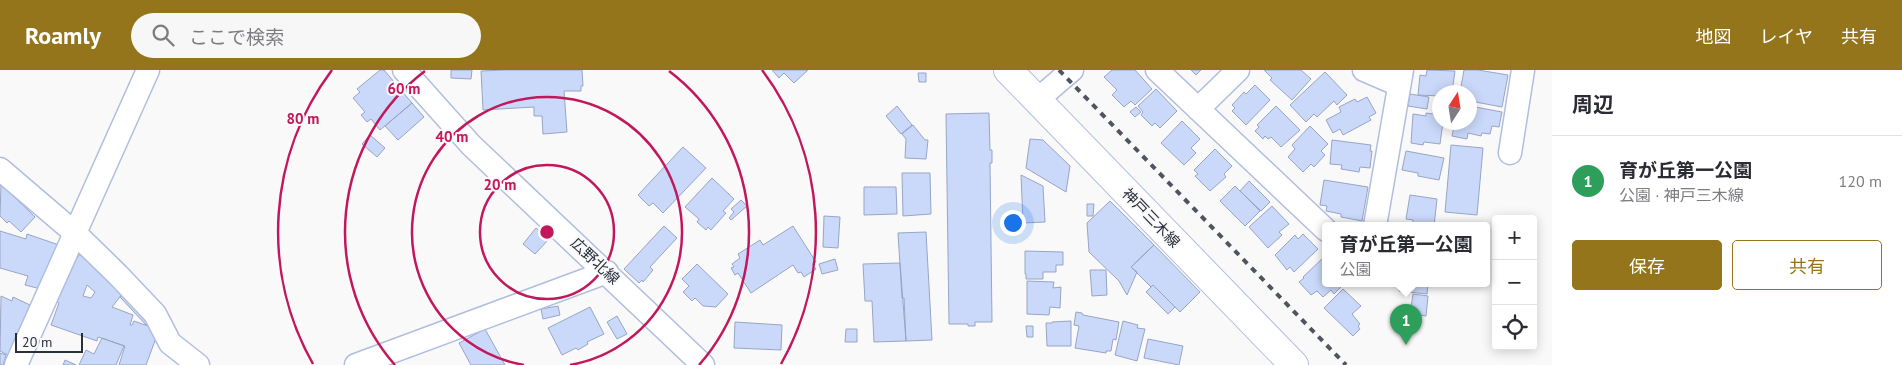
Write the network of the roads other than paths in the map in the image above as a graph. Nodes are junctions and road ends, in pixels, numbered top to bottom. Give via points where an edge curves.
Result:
1 (148, 70) edge
2 (404, 70) edge
3 (1008, 70) edge
4 (1072, 70) edge
5 (1157, 70) edge
6 (1238, 70) edge
7 (1364, 70) edge
8 (1523, 70) edge
9 (1400, 77) edge
10 (1037, 100) junction
11 (1198, 109) junction
12 (1510, 153) dead end
13 (0, 169) edge
14 (1376, 222) edge
15 (1322, 226) edge
16 (76, 234) junction
17 (607, 272) junction
18 (16, 365) edge
19 (198, 365) edge
20 (356, 365) edge
21 (703, 365) edge
22 (1294, 365) edge

1 - 16 street
2 - 17 street, 広野北線 via 471,145
3 - 10 main road, 神戸三木線
4 - 10 street
5 - 11 street
6 - 11 street
7 - 9 street
8 - 12 street
9 - 14 street
10 - 22 main road, 神戸三木線
11 - 15 street
13 - 16 street
16 - 18 street
16 - 19 street via 155,314 170,343
17 - 20 street
17 - 21 street, 広野北線

